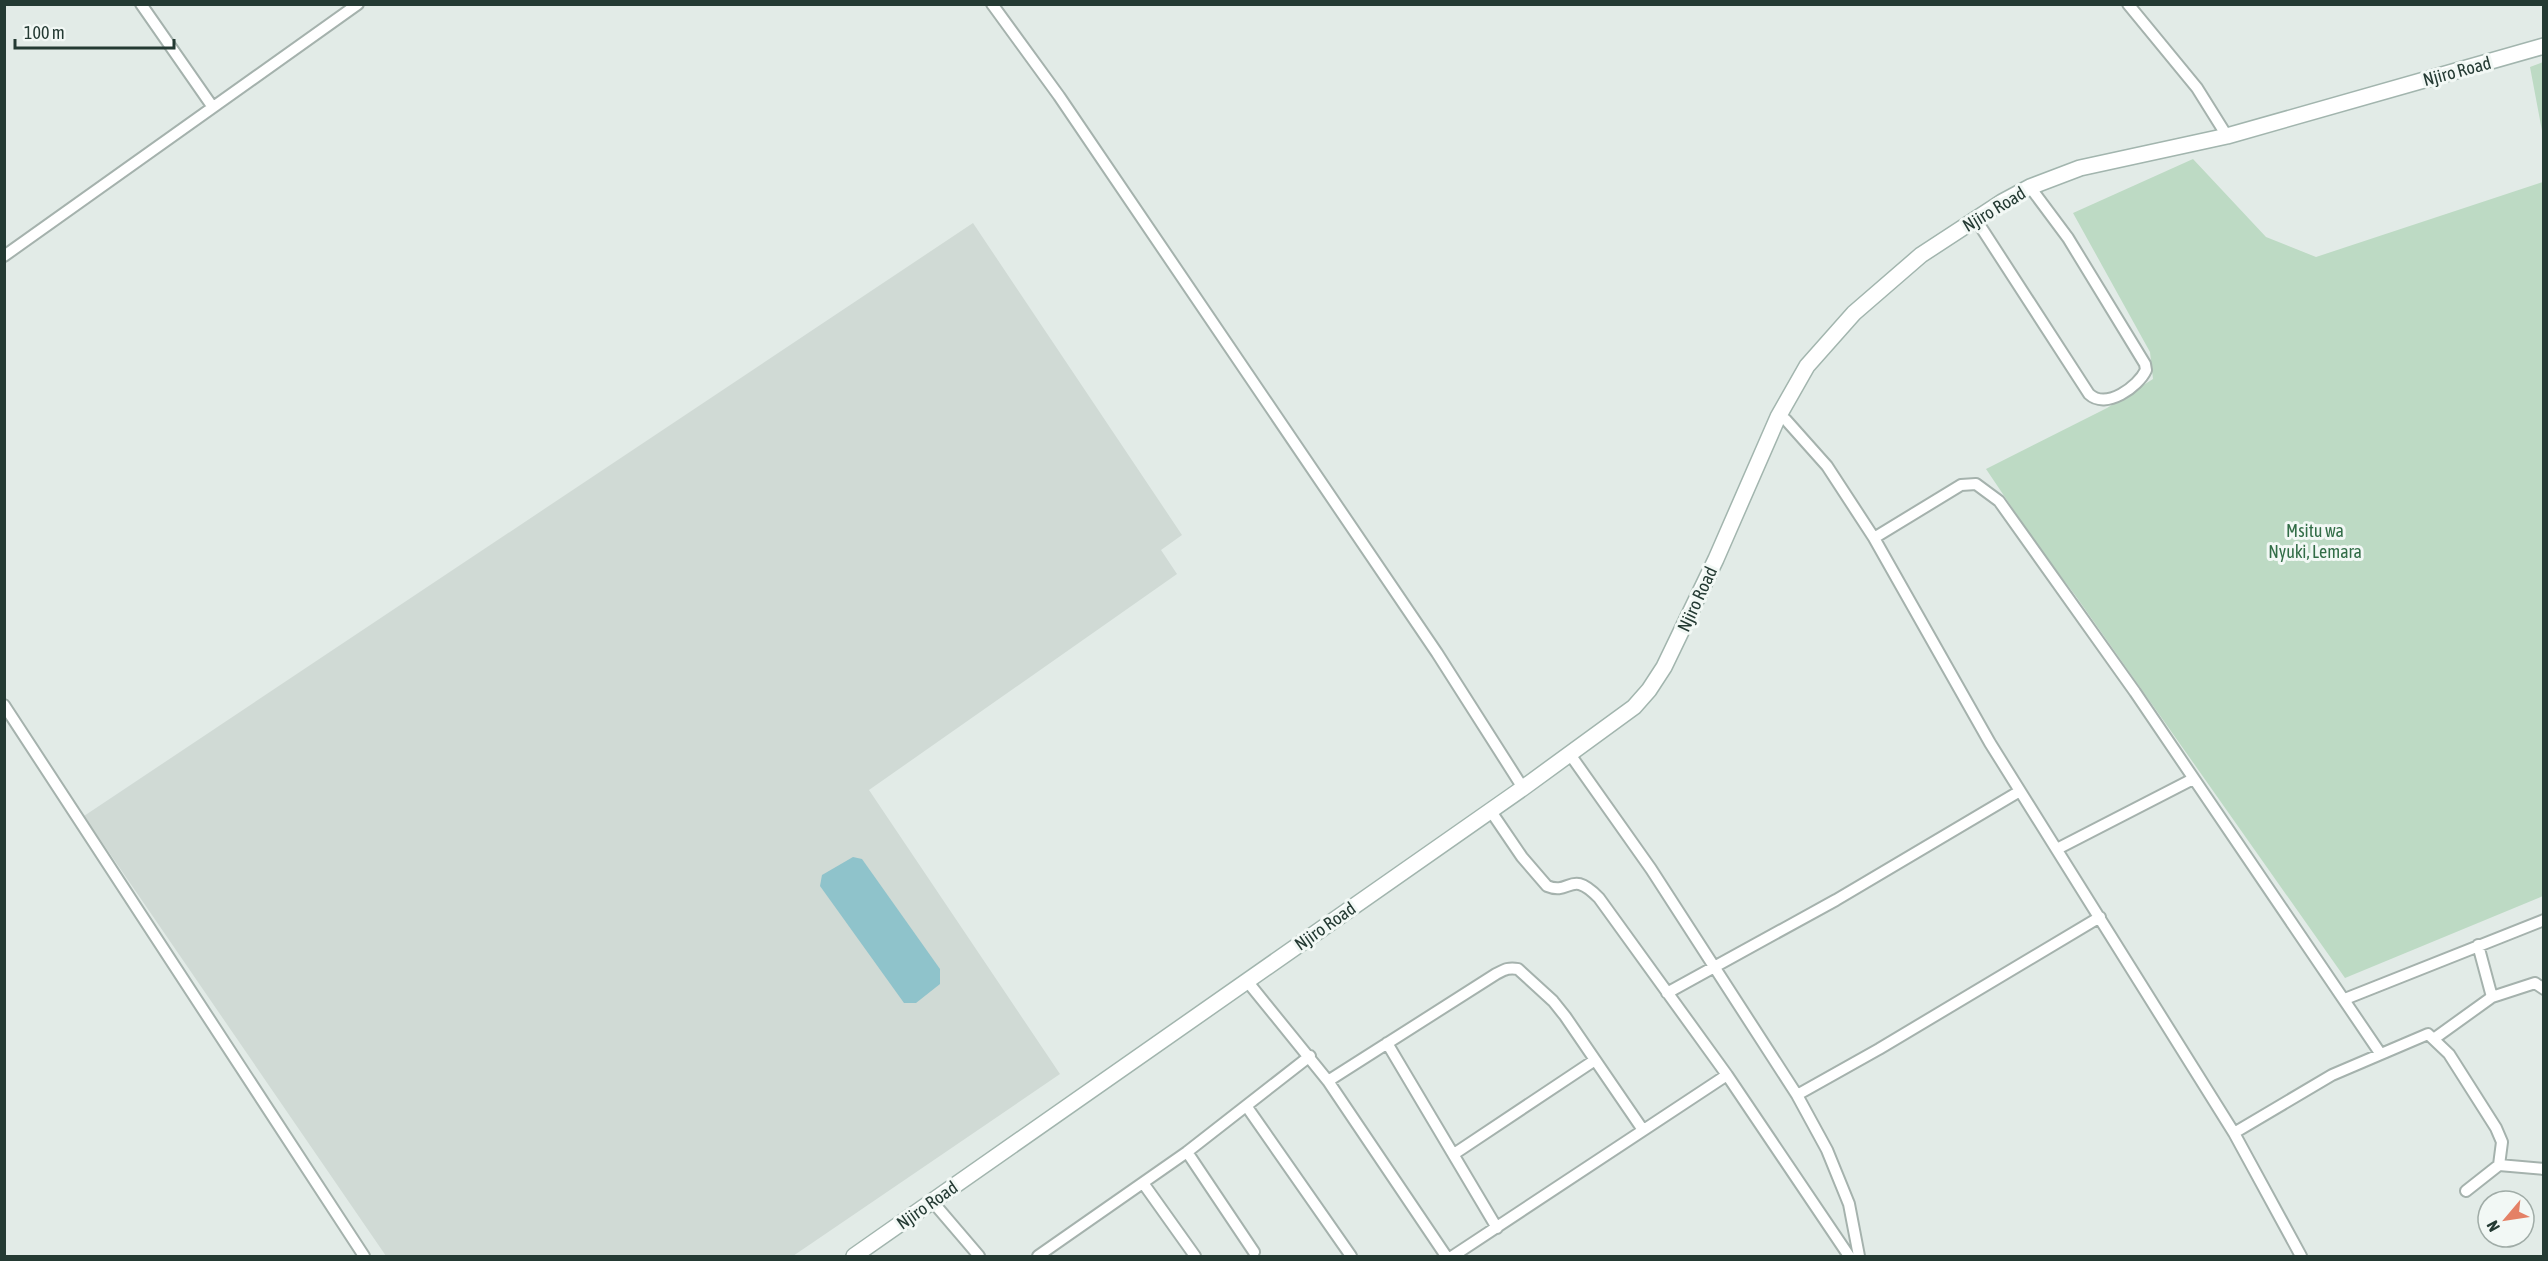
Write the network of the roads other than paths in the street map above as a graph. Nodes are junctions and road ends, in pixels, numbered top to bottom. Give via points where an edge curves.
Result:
1 (141, 4) edge
2 (358, 4) edge
3 (992, 4) edge
4 (2128, 4) edge
5 (2544, 46) edge
6 (212, 106) junction
7 (2227, 136) junction
8 (2030, 187) junction
9 (1975, 218) junction
10 (4, 256) edge
11 (1778, 417) junction
12 (1874, 538) junction
13 (4, 705) edge
14 (1569, 753) junction
15 (2193, 779) junction
16 (1523, 789) junction
17 (2020, 791) junction
18 (1490, 810) junction
19 (2056, 849) junction
20 (2100, 917) junction
21 (2544, 920) edge
22 (2478, 945) junction
23 (1714, 968) junction
24 (1247, 981) junction
25 (2544, 989) edge
26 (1667, 993) junction
27 (2492, 997) junction
28 (2346, 999) junction
29 (2435, 1038) junction
30 (1387, 1043) junction
31 (2380, 1053) junction
32 (1310, 1056) junction
33 (1595, 1060) junction
34 (1727, 1075) junction
35 (1328, 1081) junction
36 (1797, 1095) junction
37 (1247, 1107) junction
38 (1643, 1130) junction
39 (2234, 1133) junction
40 (1187, 1152) junction
41 (1454, 1154) junction
42 (2499, 1165) junction
43 (2544, 1169) edge
44 (1143, 1183) junction
45 (2466, 1191) dead end
46 (932, 1201) junction
47 (1497, 1228) junction
48 (1254, 1251) dead end
49 (364, 1257) edge
50 (854, 1257) edge
51 (979, 1257) edge
52 (1038, 1257) edge
53 (1195, 1257) edge
54 (1351, 1257) edge
55 (1446, 1257) edge
56 (1454, 1257) edge
57 (1849, 1257) edge
58 (1859, 1257) edge
59 (2301, 1257) edge

1 - 6 street
2 - 6 street via 262,75
3 - 16 street via 1059,96 1430,643
4 - 7 street via 2197,88
5 - 7 street, Njiro Road
6 - 10 street
7 - 8 street, Njiro Road via 2080,168
8 - 9 street, Njiro Road
8 - 9 street via 2068,238 2145,364 2142,377 2110,399 2099,400 2089,394
9 - 11 street, Njiro Road via 1921,255 1854,313 1807,366
11 - 12 street via 1827,466
11 - 14 street, Njiro Road via 1716,559 1655,682 1634,707
12 - 15 street via 1961,485 1976,484 1987,491 2012,518
12 - 17 street
13 - 49 street
14 - 16 street, Njiro Road
14 - 23 street via 1651,869
15 - 19 street
15 - 28 street
16 - 18 street, Njiro Road
17 - 19 street
17 - 23 street
18 - 24 street, Njiro Road
18 - 26 street via 1547,886 1558,888 1579,882 1599,898
19 - 20 street
20 - 36 street
20 - 39 street
21 - 22 street
22 - 27 street
22 - 28 street
23 - 26 street
23 - 36 street
24 - 32 street
24 - 46 street, Njiro Road
25 - 27 street via 2535,983
26 - 34 street
27 - 29 street
28 - 31 street
29 - 31 street via 2421,1035
29 - 42 street via 2496,1128 2502,1142
30 - 33 street via 1508,967 1518,969 1553,1001
30 - 35 street
30 - 41 street
31 - 39 street via 2332,1075
32 - 35 street
32 - 37 street
33 - 38 street
33 - 41 street
34 - 38 street
34 - 57 street
35 - 55 street
36 - 58 street via 1827,1150 1849,1204
37 - 40 street
37 - 54 street
38 - 47 street
39 - 59 street
40 - 44 street
40 - 48 street
41 - 47 street
42 - 43 street
42 - 45 street
44 - 52 street
44 - 53 street
46 - 50 street, Njiro Road
46 - 51 street
47 - 56 street

